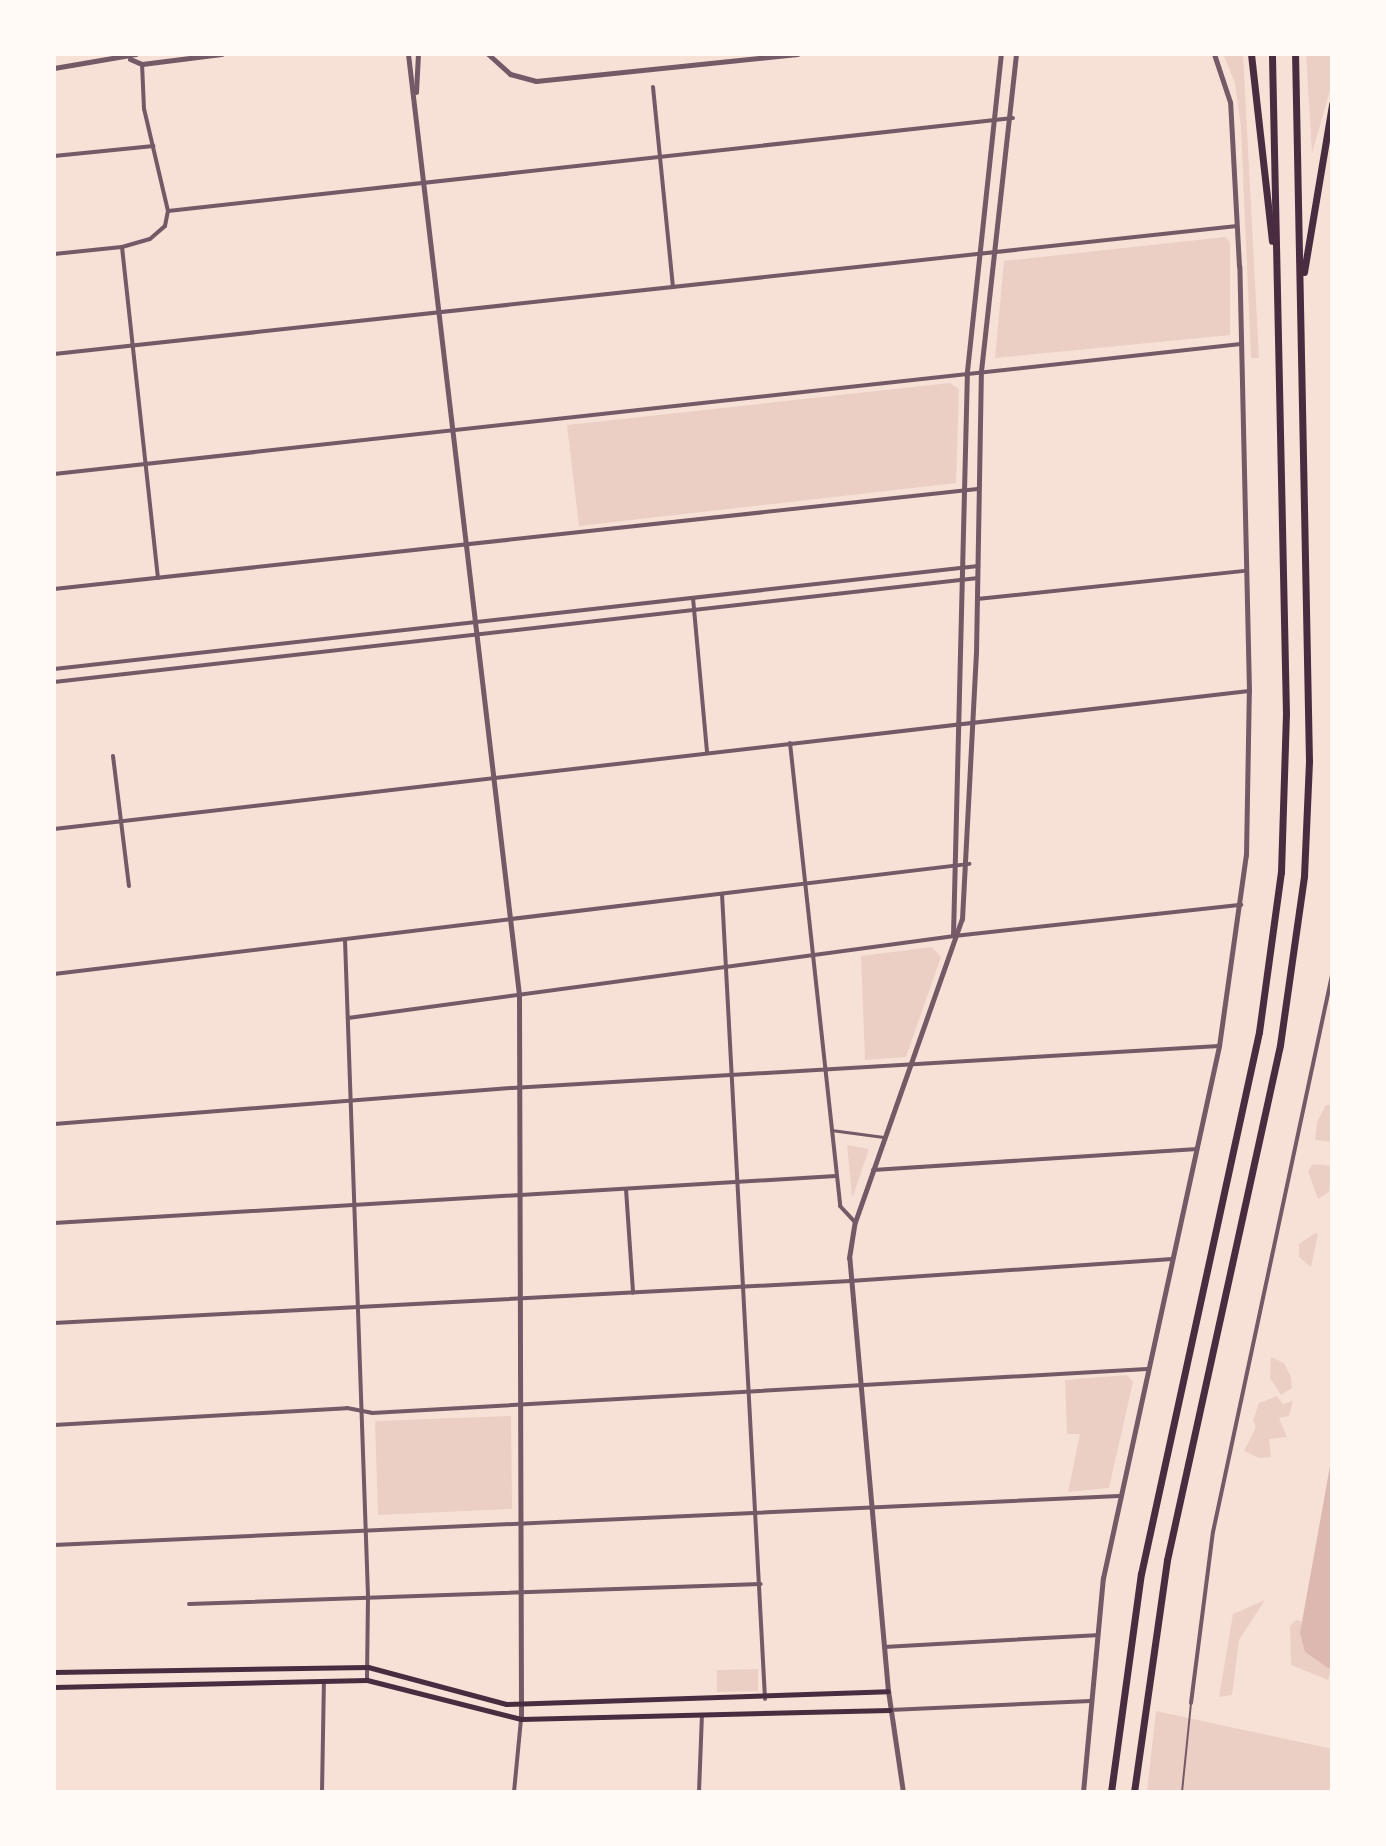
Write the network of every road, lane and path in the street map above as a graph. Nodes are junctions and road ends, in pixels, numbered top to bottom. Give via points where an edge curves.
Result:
1 (138, 54) edge
2 (221, 54) edge
3 (408, 54) edge
4 (418, 54) edge
5 (488, 54) edge
6 (798, 54) edge
7 (1001, 54) edge
8 (1016, 54) edge
9 (1214, 54) edge
10 (1251, 54) edge
11 (1272, 54) edge
12 (1295, 54) edge
13 (130, 56) edge
14 (142, 64) junction
15 (54, 68) edge
16 (653, 87) dead end
17 (416, 93) junction
18 (1332, 104) edge
19 (997, 118) junction
20 (1013, 118) junction
21 (153, 146) junction
22 (661, 155) junction
23 (54, 156) edge
24 (426, 181) junction
25 (168, 211) junction
26 (1237, 226) junction
27 (122, 247) junction
28 (997, 252) junction
29 (983, 253) junction
30 (54, 254) edge
31 (1277, 283) junction
32 (673, 287) junction
33 (1300, 298) junction
34 (442, 312) junction
35 (1241, 344) junction
36 (132, 345) junction
37 (54, 354) edge
38 (967, 371) junction
39 (981, 371) junction
40 (455, 429) junction
41 (145, 464) junction
42 (54, 474) edge
43 (966, 489) junction
44 (979, 489) junction
45 (468, 543) junction
46 (978, 566) junction
47 (965, 567) junction
48 (1246, 571) junction
49 (158, 578) junction
50 (978, 578) junction
51 (964, 580) junction
52 (54, 589) edge
53 (693, 598) junction
54 (977, 599) junction
55 (694, 610) junction
56 (476, 622) junction
57 (477, 632) junction
58 (54, 669) edge
59 (54, 682) edge
60 (1249, 691) junction
61 (973, 723) junction
62 (961, 724) junction
63 (790, 743) junction
64 (707, 752) junction
65 (113, 756) dead end
66 (493, 776) junction
67 (121, 819) junction
68 (54, 829) edge
69 (967, 864) junction
70 (953, 865) junction
71 (806, 883) junction
72 (129, 886) dead end
73 (722, 894) junction
74 (1241, 905) junction
75 (509, 920) junction
76 (954, 936) junction
77 (345, 940) junction
78 (814, 955) junction
79 (726, 967) junction
80 (54, 974) edge
81 (1332, 975) edge
82 (519, 995) junction
83 (348, 1018) junction
84 (1219, 1046) junction
85 (910, 1064) junction
86 (826, 1069) junction
87 (732, 1075) junction
88 (521, 1087) junction
89 (351, 1099) junction
90 (54, 1124) edge
91 (831, 1130) junction
92 (884, 1137) junction
93 (1197, 1149) junction
94 (873, 1170) junction
95 (836, 1176) junction
96 (738, 1182) junction
97 (626, 1189) junction
98 (521, 1195) junction
99 (354, 1205) junction
100 (855, 1222) junction
101 (54, 1223) edge
102 (1172, 1259) junction
103 (850, 1281) junction
104 (744, 1287) junction
105 (633, 1293) junction
106 (521, 1300) junction
107 (358, 1307) junction
108 (54, 1323) edge
109 (1147, 1369) junction
110 (860, 1385) junction
111 (750, 1392) junction
112 (520, 1404) junction
113 (361, 1410) junction
114 (54, 1425) edge
115 (1119, 1496) junction
116 (872, 1507) junction
117 (757, 1512) junction
118 (520, 1520) junction
119 (366, 1528) junction
120 (54, 1545) edge
121 (761, 1584) junction
122 (520, 1592) junction
123 (368, 1596) junction
124 (189, 1604) dead end
125 (1096, 1635) junction
126 (884, 1647) junction
127 (368, 1667) junction
128 (56, 1672) edge
129 (367, 1680) junction
130 (324, 1681) junction
131 (56, 1687) edge
132 (888, 1691) junction
133 (765, 1699) junction
134 (1091, 1701) junction
135 (1191, 1703) joint
136 (521, 1705) junction
137 (890, 1710) junction
138 (702, 1715) junction
139 (521, 1719) junction
140 (322, 1792) edge
141 (514, 1792) edge
142 (699, 1792) edge
143 (903, 1792) edge
144 (1083, 1792) edge
145 (1111, 1792) edge
146 (1134, 1792) edge
147 (1182, 1792) edge

1 - 13 street
1 - 14 street
2 - 14 street
3 - 17 street
4 - 17 street
5 - 6 street via 510,74 536,81
7 - 19 street
8 - 20 street
9 - 26 street via 1230,102
10 - 31 highway
11 - 31 highway
12 - 33 highway
13 - 14 street
13 - 15 street
14 - 21 street via 139,79
16 - 22 street
17 - 24 street
18 - 33 highway
19 - 20 street
19 - 22 street
19 - 29 street
20 - 28 street
21 - 23 street
21 - 25 street
22 - 24 street
22 - 32 street
24 - 25 street
24 - 34 street
25 - 27 street via 165,226 150,239
26 - 28 street
26 - 35 street
27 - 30 street
27 - 36 street
28 - 29 street
28 - 39 street
29 - 32 street
29 - 38 street
31 - 145 highway via 1286,763 1275,929 1253,1065 1151,1523
32 - 34 street
33 - 146 highway via 1309,761 1298,932 1280,1045 1167,1560
34 - 36 street
34 - 40 street
35 - 39 street
35 - 48 street
36 - 37 street
36 - 41 street
38 - 39 street
38 - 40 street
38 - 43 street
39 - 44 street
40 - 41 street
40 - 45 street
41 - 42 street
41 - 49 street
43 - 44 street
43 - 45 street
43 - 47 street
44 - 46 street
45 - 49 street
45 - 56 street
46 - 47 street
46 - 50 street
47 - 51 street
47 - 53 street
48 - 54 street
48 - 60 street
49 - 52 street
50 - 51 street
50 - 54 street
51 - 55 street
51 - 62 street
53 - 55 street
53 - 56 street
54 - 61 street
55 - 57 street
55 - 64 street
56 - 57 street
56 - 58 street
57 - 59 street
57 - 66 street
60 - 61 street
60 - 74 street via 1249,804
61 - 62 street
61 - 69 street
62 - 63 street
62 - 70 street
63 - 64 street
63 - 71 street
64 - 66 street
65 - 67 street
66 - 67 street
66 - 75 street
67 - 68 street
67 - 72 street
69 - 70 street
69 - 76 street via 962,919
70 - 71 street
70 - 76 street
71 - 73 street
71 - 78 street
73 - 75 street
73 - 79 street
74 - 76 street
74 - 84 street
75 - 77 street
75 - 82 street
76 - 78 street
76 - 85 street
77 - 80 street
77 - 83 street
78 - 79 street
78 - 86 street
79 - 82 street
79 - 87 street
81 - 135 street via 1213,1532
82 - 83 street
82 - 88 street
83 - 89 street
84 - 85 street
84 - 93 street
85 - 86 street
85 - 92 street
86 - 87 street
86 - 91 street
87 - 88 street
87 - 96 street
88 - 89 street
88 - 98 street
89 - 90 street
89 - 99 street
91 - 92 street
91 - 95 street
92 - 94 street
93 - 94 street
93 - 102 street
94 - 100 street
95 - 96 street
95 - 100 street via 840,1206
96 - 97 street
96 - 104 street
97 - 98 street
97 - 105 street
98 - 99 street
98 - 106 street
99 - 101 street
99 - 107 street
100 - 103 street
102 - 103 street
102 - 109 street
103 - 104 street
103 - 110 street
104 - 105 street
104 - 111 street
105 - 106 street
106 - 107 street
106 - 112 street
107 - 108 street
107 - 113 street
109 - 110 street
109 - 115 street
110 - 111 street
110 - 116 street
111 - 112 street
111 - 117 street
112 - 113 street
112 - 118 street
113 - 114 street
113 - 119 street
115 - 116 street
115 - 125 street
116 - 117 street
116 - 126 street
117 - 118 street
117 - 121 street
118 - 119 street
118 - 122 street
119 - 120 street
119 - 123 street
121 - 122 street
121 - 133 street
122 - 123 street
122 - 136 street
123 - 124 street
123 - 127 street
125 - 126 street
125 - 134 street
126 - 132 street
127 - 128 main road
127 - 129 street
127 - 136 main road
128 - 131 main road
129 - 130 main road
129 - 139 main road
130 - 131 main road
130 - 140 street
132 - 133 main road
132 - 137 street
133 - 136 main road
134 - 137 street
134 - 144 street
135 - 147 lane
136 - 139 street
137 - 138 main road
137 - 143 street
138 - 139 main road
138 - 142 street
139 - 141 street

